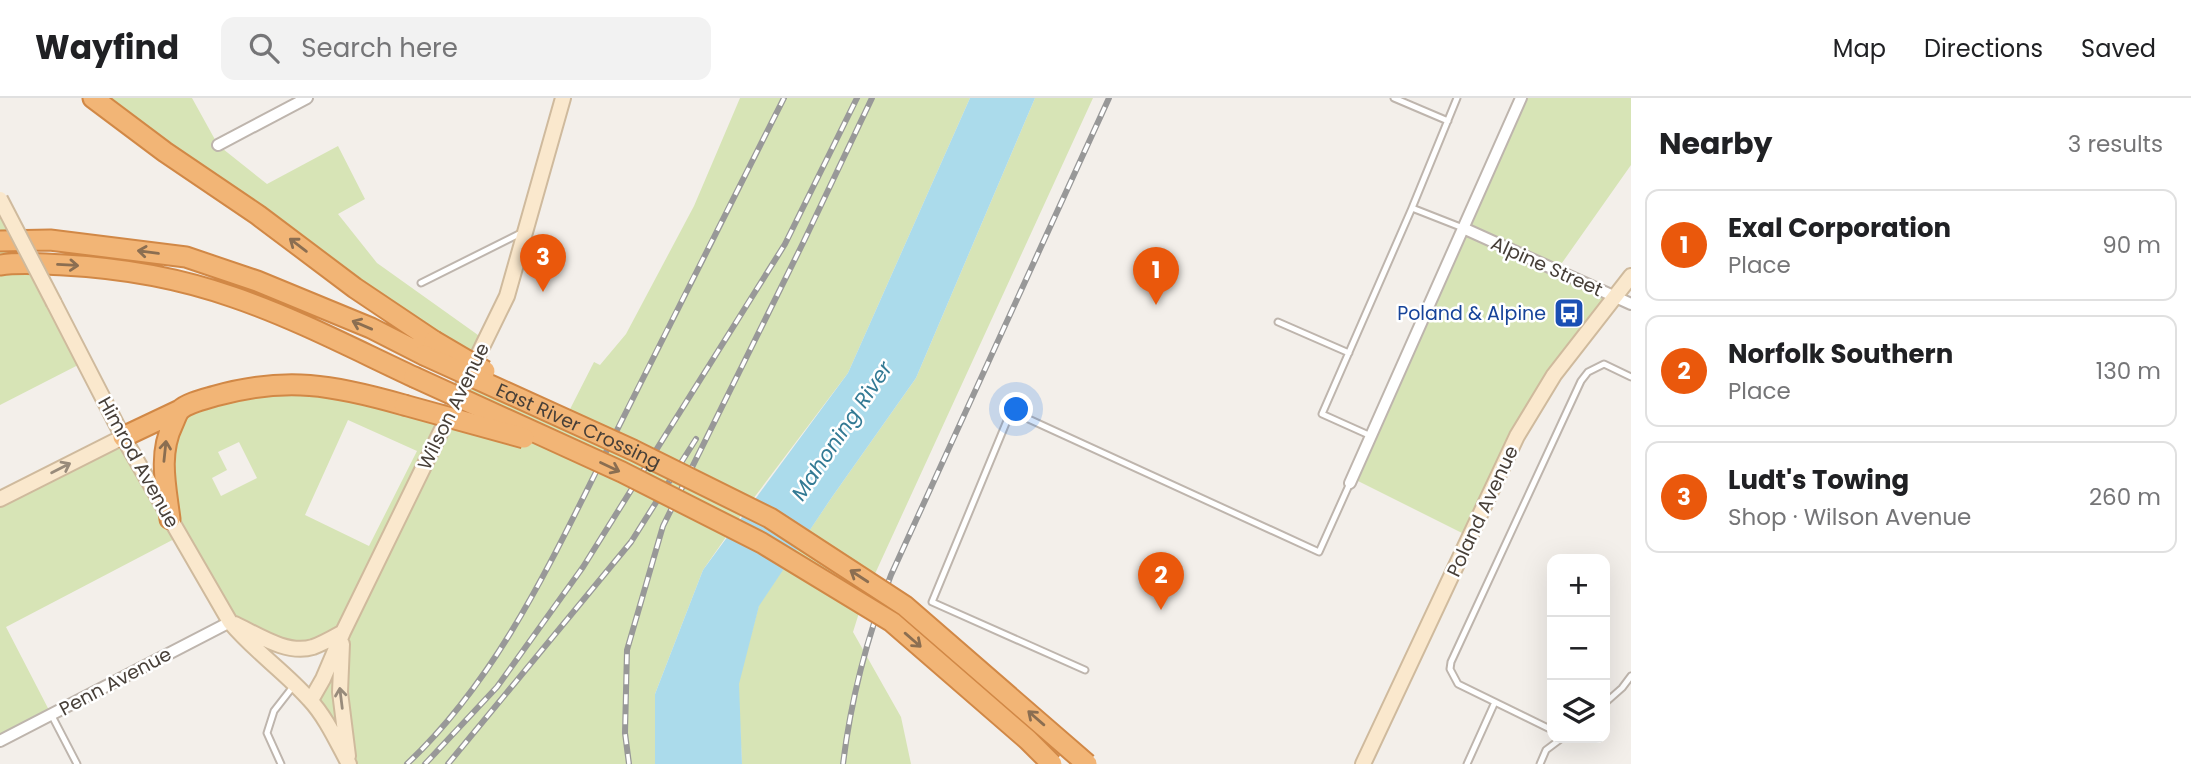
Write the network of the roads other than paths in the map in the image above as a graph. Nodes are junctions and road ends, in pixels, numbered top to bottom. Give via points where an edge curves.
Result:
1 (93, 98) edge
2 (307, 98) edge
3 (563, 98) edge
4 (1394, 98) edge
5 (1457, 98) edge
6 (1521, 98) edge
7 (1448, 121) junction
8 (218, 145) dead end
9 (0, 199) edge
10 (1412, 208) junction
11 (1463, 228) junction
12 (525, 230) junction
13 (0, 241) edge
14 (0, 265) edge
15 (1631, 276) edge
16 (421, 284) dead end
17 (1613, 296) junction
18 (1631, 304) edge
19 (1279, 322) dead end
20 (429, 348) junction
21 (1349, 353) junction
22 (1631, 377) edge
23 (180, 410) junction
24 (1371, 436) junction
25 (122, 437) junction
26 (584, 455) junction
27 (1350, 483) joint
28 (0, 499) edge
29 (170, 519) junction
30 (230, 622) junction
31 (343, 632) junction
32 (1085, 670) dead end
33 (1631, 676) edge
34 (295, 684) junction
35 (1610, 699) edge
36 (311, 700) junction
37 (1495, 702) junction
38 (51, 715) junction
39 (1547, 728) edge
40 (0, 741) edge
41 (1555, 743) edge
42 (1366, 763) edge
43 (77, 764) edge
44 (281, 764) edge
45 (349, 764) edge
46 (1052, 764) edge
47 (1087, 764) edge
48 (1467, 764) edge
49 (1540, 764) edge

20 -> 1 highway via 258,215
2 - 8 street
3 - 12 main road, Wilson Avenue
4 - 7 lane
5 - 7 lane
6 - 11 street
7 - 10 lane
9 - 25 main road, Himrod Avenue, bridge
10 - 11 lane
10 - 21 lane
11 - 17 street, Alpine Street
11 - 24 street
12 - 16 lane
12 - 31 main road, Wilson Avenue via 507,296
20 -> 13 highway via 186,257 50,240
14 -> 26 highway, East River Crossing, bridge via 99,267 232,296
15 - 17 main road, Poland Avenue
17 - 18 street, Alpine Street
17 - 42 main road, Poland Avenue via 1554,374 1517,436
19 - 21 lane
47 -> 20 highway, East River Crossing, bridge via 905,606 770,518
21 - 24 lane via 1322,414
22 - 37 lane via 1604,364 1581,381 1451,662 1458,684
23 - 25 highway
23 - 26 highway, bridge via 235,390 291,384 345,388
29 -> 23 highway via 164,452
24 - 27 street
28 -> 25 main road
25 - 29 main road, Himrod Avenue
26 -> 46 highway, East River Crossing, bridge via 762,543 892,622
27 - 32 lane via 1319,552 1011,411 932,602
29 - 30 main road, Himrod Avenue
30 - 31 main road via 294,649 314,647
30 - 34 main road, Himrod Avenue
30 - 38 street, Penn Avenue
31 - 36 main road, Wilson Avenue
45 -> 31 main road via 340,687
33 - 35 lane
34 - 36 main road, Himrod Avenue
34 - 44 lane via 274,712 267,733
36 - 45 main road, Himrod Avenue
37 - 39 lane
37 - 48 lane
38 - 40 street, Penn Avenue
38 - 43 lane
41 - 49 lane

